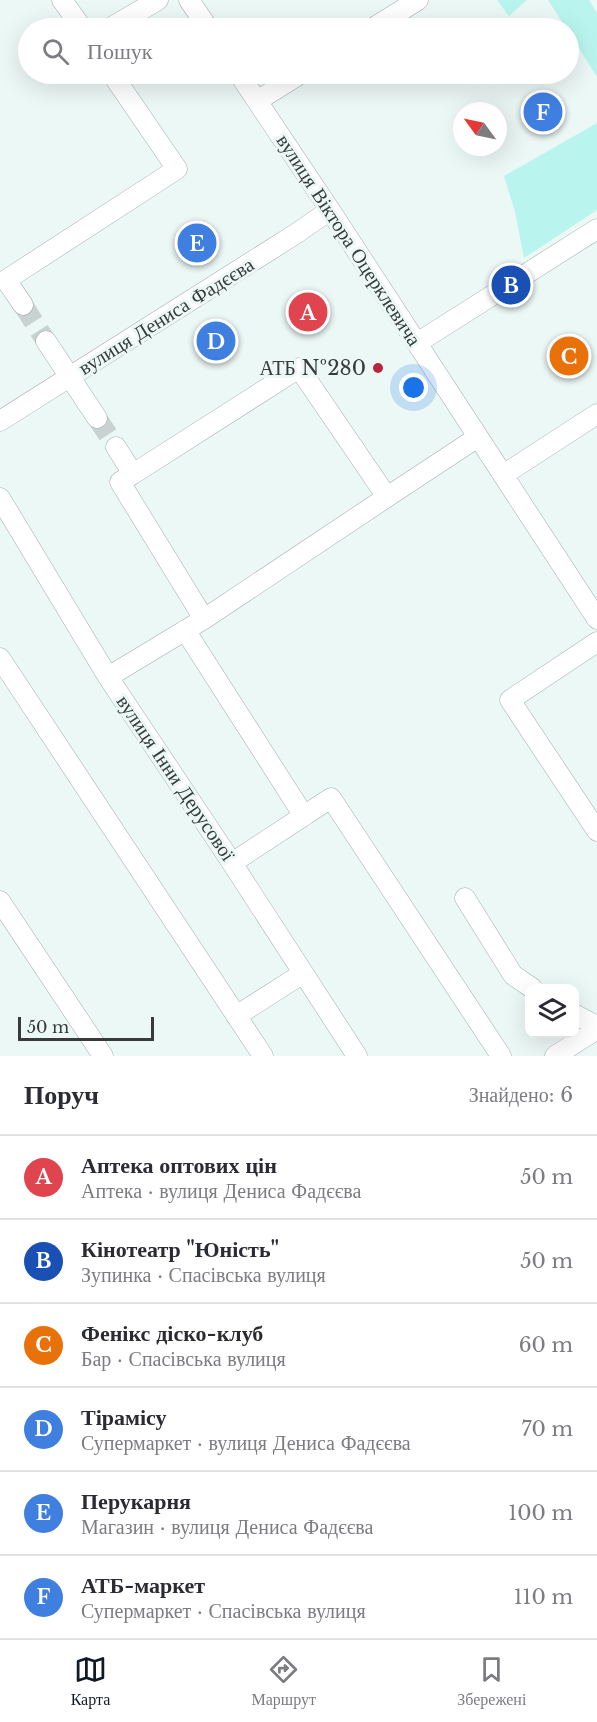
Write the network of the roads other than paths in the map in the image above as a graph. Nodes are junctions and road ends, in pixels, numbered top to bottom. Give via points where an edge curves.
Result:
1 (62, 0) edge
2 (158, 0) edge
3 (189, 0) edge
4 (418, 0) edge
5 (75, 18) edge
6 (127, 18) edge
7 (201, 18) edge
8 (389, 18) edge
9 (119, 84) edge
10 (246, 84) edge
11 (284, 84) edge
12 (257, 101) junction
13 (330, 210) junction
14 (597, 229) edge
15 (3, 282) edge
16 (23, 305) tunnel mouth
17 (46, 341) tunnel mouth
18 (417, 343) junction
19 (70, 377) junction
20 (597, 414) edge
21 (96, 418) tunnel mouth
22 (0, 421) edge
23 (478, 437) junction
24 (116, 447) tunnel mouth
25 (133, 474) junction
26 (503, 475) junction
27 (387, 497) junction
28 (0, 498) edge
29 (204, 619) junction
30 (597, 619) edge
31 (185, 630) junction
32 (597, 642) edge
33 (0, 658) edge
34 (108, 677) junction
35 (304, 816) junction
36 (597, 831) edge
37 (232, 863) junction
38 (465, 898) dead end
39 (0, 901) edge
40 (302, 974) junction
41 (526, 984) edge
42 (236, 1016) junction
43 (579, 1017) edge
44 (597, 1027) edge
45 (103, 1056) edge
46 (263, 1056) edge
47 (357, 1056) edge
48 (501, 1056) edge
49 (555, 1056) edge

1 - 5 street
2 - 6 street
3 - 7 street
4 - 8 street
9 - 15 street via 177,169
10 - 12 street, вулиця Віктора Оцерклевича
11 - 12 street
12 - 13 street, вулиця Віктора Оцерклевича
13 - 18 street, вулиця Віктора Оцерклевича
13 - 19 street, вулиця Дениса Фадєєва
14 - 18 street
15 - 16 street
17 - 19 street
18 - 23 street, вулиця Віктора Оцерклевича
19 - 21 street
19 - 22 street, вулиця Дениса Фадєєва
20 - 26 street
23 - 26 street, вулиця Віктора Оцерклевича
23 - 27 street
24 - 25 street
25 - 27 street via 299,368
25 - 29 street via 120,482
26 - 30 street, вулиця Віктора Оцерклевича
27 - 29 street
28 - 34 street, вулиця Інни Дерусової
29 - 31 street
31 - 34 street
31 - 35 street
32 - 36 street via 510,700
33 - 42 street
34 - 37 street, вулиця Інни Дерусової
35 - 37 street
35 - 48 street via 331,798
37 - 40 street, вулиця Інни Дерусової
38 - 41 street via 513,975
39 - 45 street
40 - 42 street
40 - 47 street, вулиця Інни Дерусової
42 - 46 street
43 - 44 street
44 - 49 street

